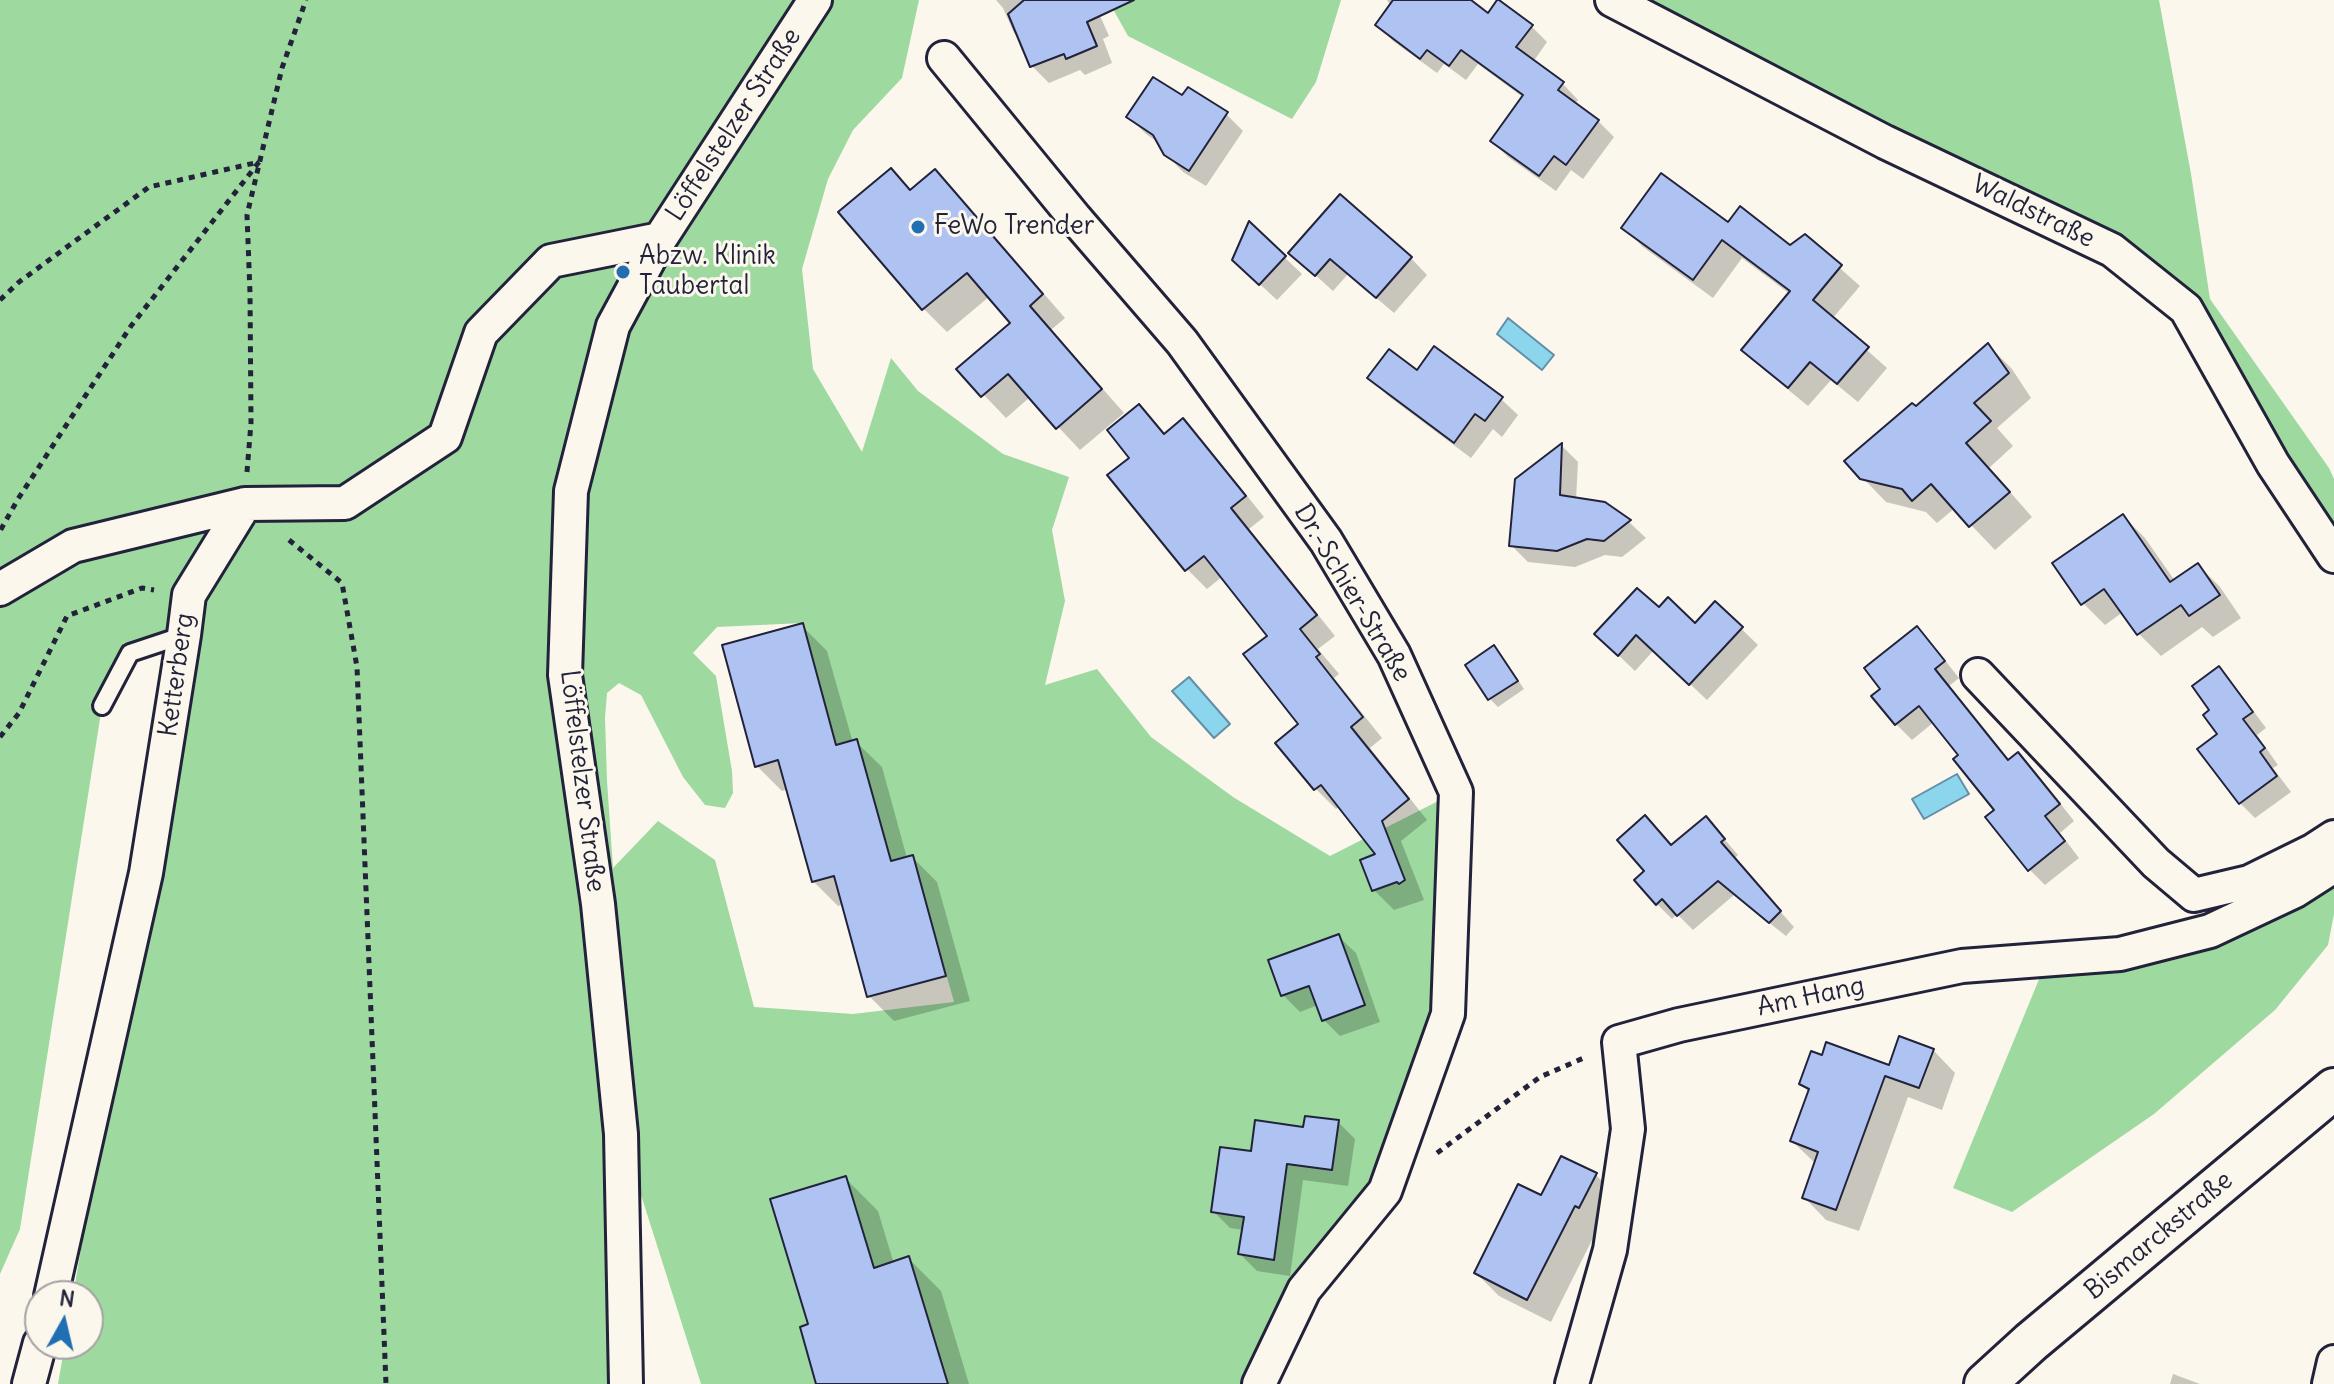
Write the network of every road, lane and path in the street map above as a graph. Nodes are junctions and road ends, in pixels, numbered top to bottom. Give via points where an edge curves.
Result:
1 (306, 0) edge
2 (815, 0) edge
3 (1612, 0) edge
4 (944, 58) dead end
5 (259, 162) junction
6 (660, 239) junction
7 (0, 300) edge
8 (245, 504) junction
9 (0, 531) edge
10 (2334, 556) edge
11 (0, 589) edge
12 (189, 595) junction
13 (184, 635) junction
14 (1978, 675) dead end
15 (102, 706) dead end
16 (0, 737) edge
17 (2334, 837) edge
18 (2334, 866) edge
19 (1619, 1042) junction
20 (2334, 1089) edge
21 (1433, 1156) dead end
22 (55, 1280) edge
23 (35, 1360) edge
24 (2334, 1362) edge
25 (29, 1384) edge
26 (386, 1384) edge
27 (626, 1384) edge
28 (1259, 1384) edge
29 (1572, 1384) edge
30 (1985, 1384) edge
31 (2329, 1384) edge

1 - 5 path via 282,68
2 - 6 street, Löffelstelzer Straße
3 - 10 street, Waldstraße via 1885,142 2112,250 2186,309 2273,464
4 - 28 street, Dr.-Schier-Straße via 1182,342 1326,541 1394,655 1456,792 1448,1014 1385,1191 1304,1290
5 - 7 path via 149,187
5 - 8 path via 247,215 251,423
5 - 9 path via 131,326
6 - 8 street via 551,261 481,333 445,437 345,503
6 - 27 street, Löffelstelzer Straße via 613,326 571,491 565,675 598,904 621,1134
8 - 11 street via 73,546
8 - 12 street, Ketterberg
8 - 26 path via 342,583 357,667
12 - 13 street, Ketterberg
12 - 16 path via 142,588 67,616 19,713
13 - 15 lane via 130,653
13 - 22 street, Ketterberg via 146,873
14 - 17 street via 2156,863 2194,895 2249,882
18 - 19 street, Am Hang via 2295,891 2210,931 2120,954 1962,966
19 - 21 path via 1540,1077
19 - 29 street via 1628,1129 1610,1250
20 - 30 street, Bismarckstraße
23 - 25 street
24 - 31 street

